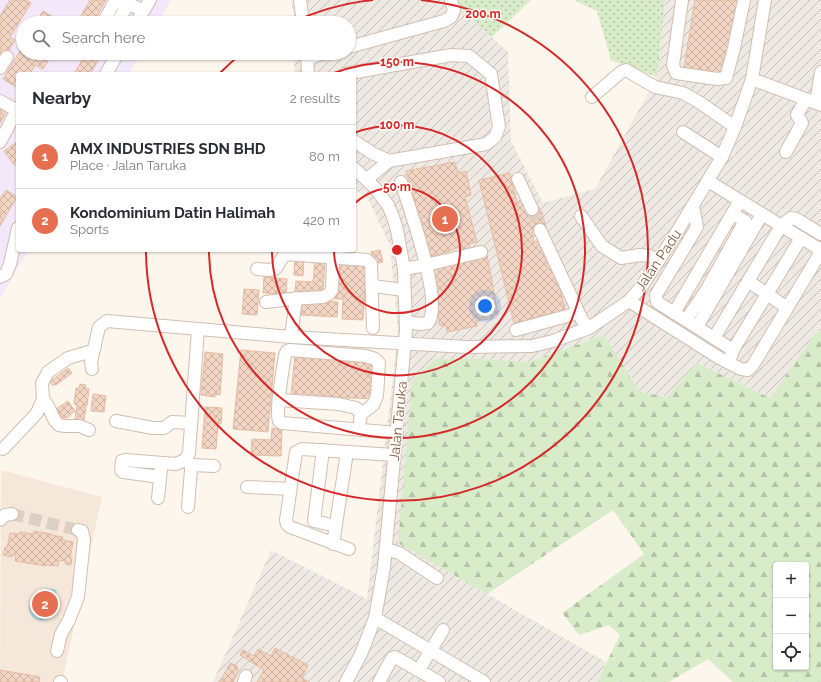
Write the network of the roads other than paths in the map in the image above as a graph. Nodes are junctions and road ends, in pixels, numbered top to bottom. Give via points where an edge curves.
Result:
1 (150, 0) edge
2 (300, 0) edge
3 (451, 0) edge
4 (682, 0) edge
5 (744, 2) edge
6 (129, 3) junction
7 (765, 3) edge
8 (144, 11) junction
9 (107, 16) edge
10 (121, 16) edge
11 (141, 16) edge
12 (302, 16) edge
13 (356, 45) edge
14 (7, 57) dead end
15 (114, 60) edge
16 (307, 60) edge
17 (0, 68) edge
18 (107, 72) edge
19 (308, 72) edge
20 (356, 72) edge
21 (821, 74) edge
22 (752, 79) junction
23 (592, 96) dead end
24 (0, 101) edge
25 (814, 103) edge
26 (16, 110) edge
27 (16, 113) edge
28 (735, 127) junction
29 (683, 132) dead end
30 (0, 142) edge
31 (356, 142) edge
32 (786, 152) dead end
33 (722, 157) junction
34 (389, 161) junction
35 (356, 170) edge
36 (367, 179) junction
37 (518, 179) dead end
38 (708, 181) junction
39 (401, 182) dead end
40 (740, 201) junction
41 (408, 206) junction
42 (693, 206) junction
43 (532, 209) tunnel mouth
44 (757, 211) junction
45 (392, 213) junction
46 (732, 214) junction
47 (582, 216) dead end
48 (414, 222) junction
49 (750, 223) junction
50 (396, 226) junction
51 (781, 226) junction
52 (540, 230) tunnel mouth
53 (821, 234) edge
54 (16, 236) edge
55 (801, 238) junction
56 (820, 250) edge
57 (481, 252) dead end
58 (334, 258) junction
59 (658, 261) junction
60 (426, 265) junction
61 (257, 269) dead end
62 (404, 269) junction
63 (0, 276) edge
64 (748, 281) junction
65 (373, 286) junction
66 (404, 290) junction
67 (716, 294) junction
68 (767, 294) junction
69 (296, 298) junction
70 (629, 301) junction
71 (266, 302) dead end
72 (733, 305) junction
73 (786, 307) junction
74 (578, 313) junction
75 (674, 313) junction
76 (686, 320) junction
77 (406, 322) junction
78 (697, 327) junction
79 (373, 328) dead end
80 (589, 328) junction
81 (198, 329) junction
82 (516, 330) dead end
83 (291, 337) junction
84 (714, 338) junction
85 (406, 343) junction
86 (95, 347) junction
87 (733, 350) junction
88 (729, 362) junction
89 (92, 369) dead end
90 (42, 399) junction
91 (279, 400) junction
92 (361, 414) junction
93 (116, 421) dead end
94 (191, 422) junction
95 (89, 430) dead end
96 (360, 430) junction
97 (397, 433) junction
98 (3, 449) dead end
99 (323, 450) junction
100 (347, 452) junction
101 (394, 455) junction
102 (189, 462) junction
103 (162, 464) junction
104 (214, 466) dead end
105 (160, 477) junction
106 (247, 486) dead end
107 (290, 489) junction
108 (158, 498) dead end
109 (188, 507) dead end
110 (12, 514) tunnel mouth
111 (0, 520) edge
112 (336, 526) junction
113 (78, 530) dead end
114 (334, 544) junction
115 (350, 549) dead end
116 (386, 549) junction
117 (437, 578) dead end
118 (375, 618) junction
119 (443, 630) dead end
120 (57, 651) dead end
121 (431, 651) junction
122 (419, 670) junction
123 (478, 680) edge
124 (346, 682) edge
125 (379, 682) edge
126 (439, 682) edge

1 - 8 street
2 - 12 street
3 - 13 street via 454,10 451,18
4 - 5 street via 673,65 676,73 717,79 726,78
5 - 7 street
6 - 8 street
6 - 9 street via 114,3
6 - 10 street
7 - 22 street, Jalan Padu
8 - 11 street
14 - 17 street
15 - 18 street
16 - 19 street
20 - 34 street via 451,55 469,56 491,74 498,127 495,138 486,144
21 - 25 street
22 - 25 street
22 - 28 street, Jalan Padu
23 - 28 street via 626,70 655,87 683,93
24 - 26 street
25 - 32 street via 797,115 802,123
27 - 30 street
28 - 33 street, Jalan Padu
29 - 33 street
31 - 34 street
33 - 38 street, Jalan Padu
34 - 36 street
35 - 36 street, Jalan Taruka
36 - 45 street, Jalan Taruka
37 - 43 street
38 - 40 street
38 - 42 street, Jalan Padu
39 - 41 street
40 - 44 street
40 - 46 street
41 - 45 street
41 - 48 street
42 - 59 street, Jalan Padu
42 - 75 street via 697,227 656,295 657,302
44 - 49 street
44 - 51 street
45 - 50 street, Jalan Taruka
46 - 49 street
46 - 75 street
47 - 59 street via 602,246 621,258 640,255 650,256
48 - 50 street
48 - 60 street
49 - 67 street
49 - 76 street
50 - 62 street, Jalan Taruka
51 - 53 street via 791,218 796,219
51 - 55 street
51 - 64 street
52 - 74 street
54 - 63 street via 6,274
55 - 56 street
55 - 68 street
56 - 73 street
57 - 60 street
58 - 61 street via 284,254 276,268
58 - 65 street via 370,261
58 - 69 street via 332,290 329,294 323,297
59 - 70 street, Jalan Padu
60 - 62 street
60 - 77 street via 432,304 431,319 424,323
62 - 66 street, Jalan Taruka
64 - 68 street
64 - 72 street
65 - 66 street
65 - 79 street
66 - 77 street, Jalan Taruka
67 - 72 street
67 - 78 street
68 - 73 street
68 - 87 street
69 - 71 street
69 - 83 street
70 - 80 street, Jalan Padu
70 - 88 street
72 - 84 street
73 - 88 street via 748,370
74 - 80 street
74 - 82 street
75 - 76 street
76 - 78 street
77 - 85 street, Jalan Taruka
78 - 84 street
80 - 85 street, Jalan Padu via 532,346 467,347
81 - 83 street, Jalan Padu
81 - 86 street, Jalan Padu via 107,321 99,327
81 - 94 street
83 - 85 street, Jalan Padu
84 - 87 street
85 - 97 street, Jalan Taruka
86 - 89 street, Jalan Padu
86 - 90 street via 92,352 68,358 48,372 42,383
87 - 88 street
90 - 95 street via 59,425 80,426
90 - 98 street via 37,414
91 - 92 street via 339,404 356,408
91 - 92 street via 287,351 366,356 379,363 377,396 373,405
91 - 96 street via 279,422
92 - 96 street
93 - 94 street via 159,428 164,428 172,422
94 - 102 street
96 - 97 street
97 - 101 street, Jalan Taruka
99 - 100 street
99 - 107 street via 298,451
99 - 112 street via 314,521
100 - 101 street
100 - 112 street
101 - 116 street, Jalan Taruka
102 - 103 street
102 - 104 street
102 - 109 street via 191,470
103 - 105 street
103 - 105 street via 122,461 121,470 124,472
105 - 108 street
106 - 107 street
107 - 114 street via 286,524
110 - 111 street via 5,515
112 - 114 street
113 - 120 street via 82,531 84,540 78,596 61,634
114 - 115 street
116 - 117 street via 399,553
116 - 118 street, Jalan Taruka
118 - 121 street
118 - 124 street, Jalan Taruka via 361,654
119 - 121 street
121 - 122 street
121 - 123 street
122 - 125 street via 393,657
122 - 126 street

